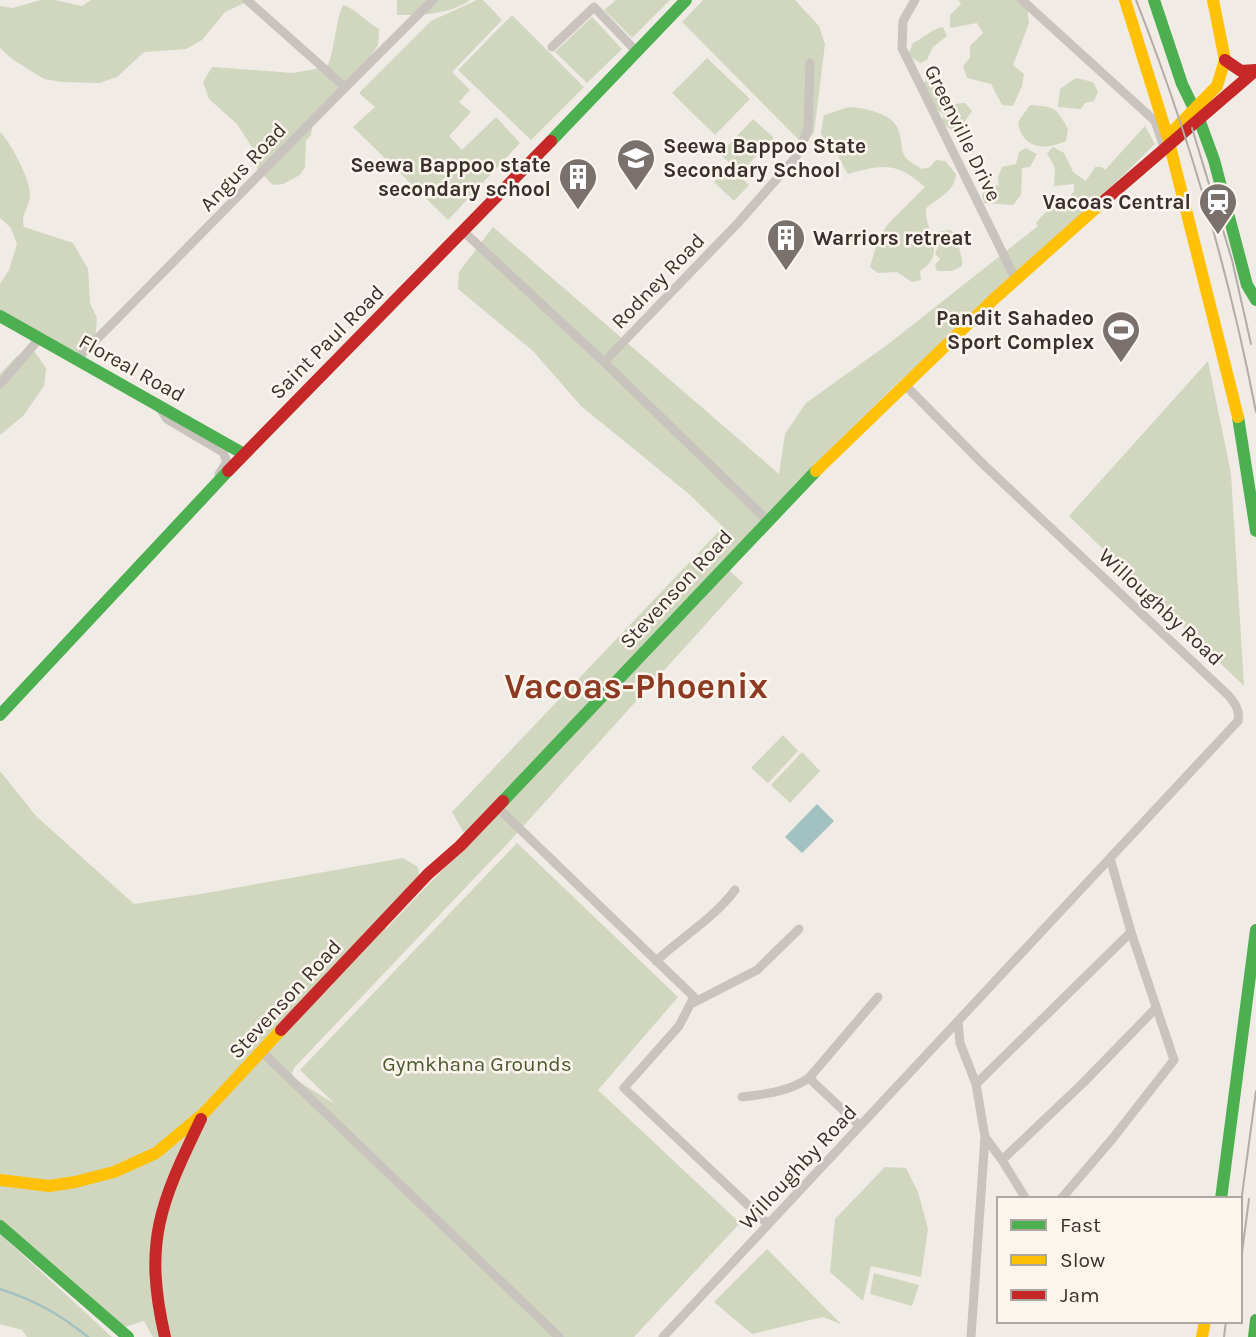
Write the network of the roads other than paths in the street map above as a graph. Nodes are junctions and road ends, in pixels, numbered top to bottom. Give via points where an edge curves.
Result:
1 (247, 0) edge
2 (433, 0) edge
3 (686, 0) edge
4 (915, 0) edge
5 (1023, 0) edge
6 (1125, 0) edge
7 (1154, 0) edge
8 (1213, 0) edge
9 (551, 47) dead end
10 (636, 51) junction
11 (1225, 60) junction
12 (810, 63) dead end
13 (1256, 70) edge
14 (1182, 84) junction
15 (345, 87) junction
16 (1212, 92) junction
17 (1197, 114) junction
18 (1167, 143) junction
19 (464, 232) junction
20 (1016, 280) junction
21 (1256, 300) edge
22 (0, 316) edge
23 (39, 339) junction
24 (78, 358) junction
25 (604, 362) junction
26 (0, 384) edge
27 (905, 386) junction
28 (157, 404) junction
29 (244, 454) junction
30 (191, 511) junction
31 (767, 520) junction
32 (1256, 531) edge
33 (0, 715) edge
34 (497, 807) junction
35 (1110, 858) junction
36 (735, 890) dead end
37 (799, 929) dead end
38 (1256, 930) edge
39 (1131, 932) junction
40 (656, 961) junction
41 (878, 998) dead end
42 (691, 1004) junction
43 (1156, 1008) junction
44 (958, 1021) junction
45 (940, 1043) junction
46 (262, 1052) junction
47 (969, 1064) junction
48 (809, 1078) junction
49 (976, 1084) junction
50 (742, 1097) dead end
51 (204, 1113) junction
52 (860, 1126) junction
53 (985, 1137) junction
54 (1002, 1160) junction
55 (0, 1180) edge
56 (1025, 1197) edge
57 (1063, 1197) edge
58 (1222, 1197) edge
59 (768, 1224) junction
60 (0, 1226) edge
61 (1256, 1320) edge
62 (128, 1337) edge
63 (165, 1337) edge
64 (559, 1337) edge
65 (663, 1337) edge
66 (971, 1337) edge
67 (1254, 1337) edge

1 - 15 street
2 - 15 street, Angus Road
3 - 10 street, Saint Paul Road
4 - 20 street, Greenville Drive via 903,21 902,48
5 - 18 street via 1155,121
6 - 18 street
7 - 14 street
8 - 11 street
9 - 10 street via 594,8
10 - 19 street, Saint Paul Road
11 - 13 street via 1241,71
11 - 16 street
12 - 25 street, Rodney Road via 808,129 796,157
13 - 17 street
14 - 16 street via 1201,94
14 - 17 street
15 - 24 street, Angus Road
16 - 17 street
17 - 18 street, Stevenson Road
17 - 21 street via 1247,285
18 - 20 street, Stevenson Road
18 - 32 street via 1233,391
19 - 25 street
19 - 29 street, Saint Paul Road
20 - 27 street, Stevenson Road
22 - 23 street, Floreal Road
23 - 24 street, Floreal Road
23 - 26 street
24 - 28 street, Floreal Road
25 - 31 street
27 - 31 street, Stevenson Road
27 - 35 street, Willoughby Road via 1236,705 1239,714 1234,726
28 - 29 street, Floreal Road
28 - 30 street via 167,419 226,457 224,469 195,499
29 - 30 street, Saint Paul Road
30 - 33 street, Saint Paul Road
31 - 34 street, Stevenson Road
34 - 40 street
34 - 46 street, Stevenson Road
35 - 39 street
35 - 44 street, Willoughby Road
36 - 40 street
37 - 42 street via 757,970
38 - 58 street
39 - 43 street
39 - 49 street
40 - 42 street via 694,997
41 - 48 street
42 - 59 street via 679,1026 624,1088
43 - 54 street
43 - 57 street via 1174,1060
44 - 45 street, Willoughby Road
44 - 47 street via 960,1043
45 - 47 street via 957,1048
45 - 52 street, Willoughby Road
46 - 51 street, Stevenson Road
46 - 64 street
47 - 49 street
48 - 50 street via 796,1087
48 - 52 street
49 - 53 street
51 - 55 street, Stevenson Road via 156,1153 114,1172 48,1186
51 - 63 street, Stevenson Road via 172,1178 160,1219 154,1256 156,1297
52 - 59 street, Willoughby Road
53 - 54 street
53 - 66 street
54 - 56 street
59 - 65 street, Willoughby Road
60 - 62 street
61 - 67 street

